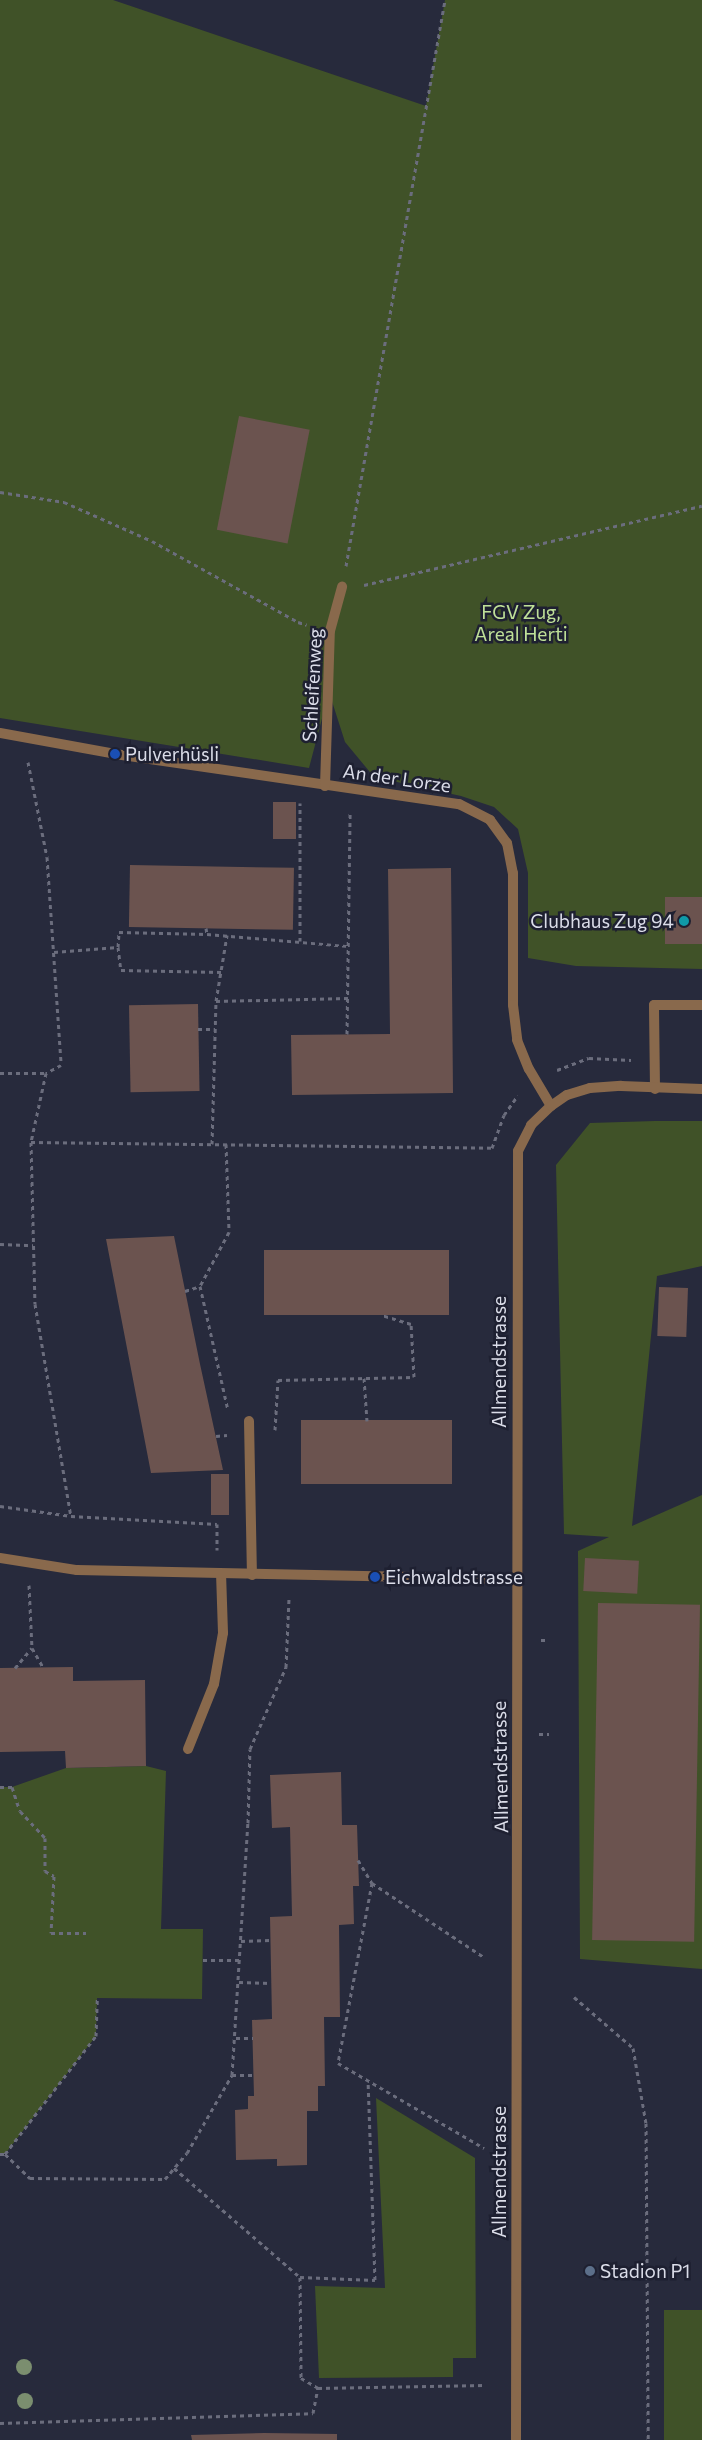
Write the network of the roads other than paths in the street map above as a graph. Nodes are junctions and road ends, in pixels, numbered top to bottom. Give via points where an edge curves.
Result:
1 (342, 587) road end
2 (0, 733) edge
3 (325, 786) junction
4 (702, 1005) edge
5 (655, 1089) junction
6 (702, 1089) edge
7 (551, 1106) junction
8 (249, 1421) dead end
9 (0, 1558) edge
10 (222, 1574) junction
11 (252, 1575) junction
12 (517, 1580) junction
13 (188, 1749) dead end
14 (516, 2440) edge

1 - 3 street, Schleifenweg via 330,631
2 - 3 street, An der Lorze
3 - 7 street, An der Lorze via 459,804 490,820 507,843 513,873 513,1005 517,1040 529,1069
4 - 5 street via 654,1004
5 - 6 street, Allmendstrasse
5 - 7 street, Allmendstrasse via 590,1088 567,1095
7 - 12 street, Allmendstrasse via 531,1125 518,1151
8 - 11 street
9 - 10 street via 77,1570
10 - 11 street
10 - 13 street via 223,1633 214,1684
11 - 12 street
12 - 14 street, Allmendstrasse

